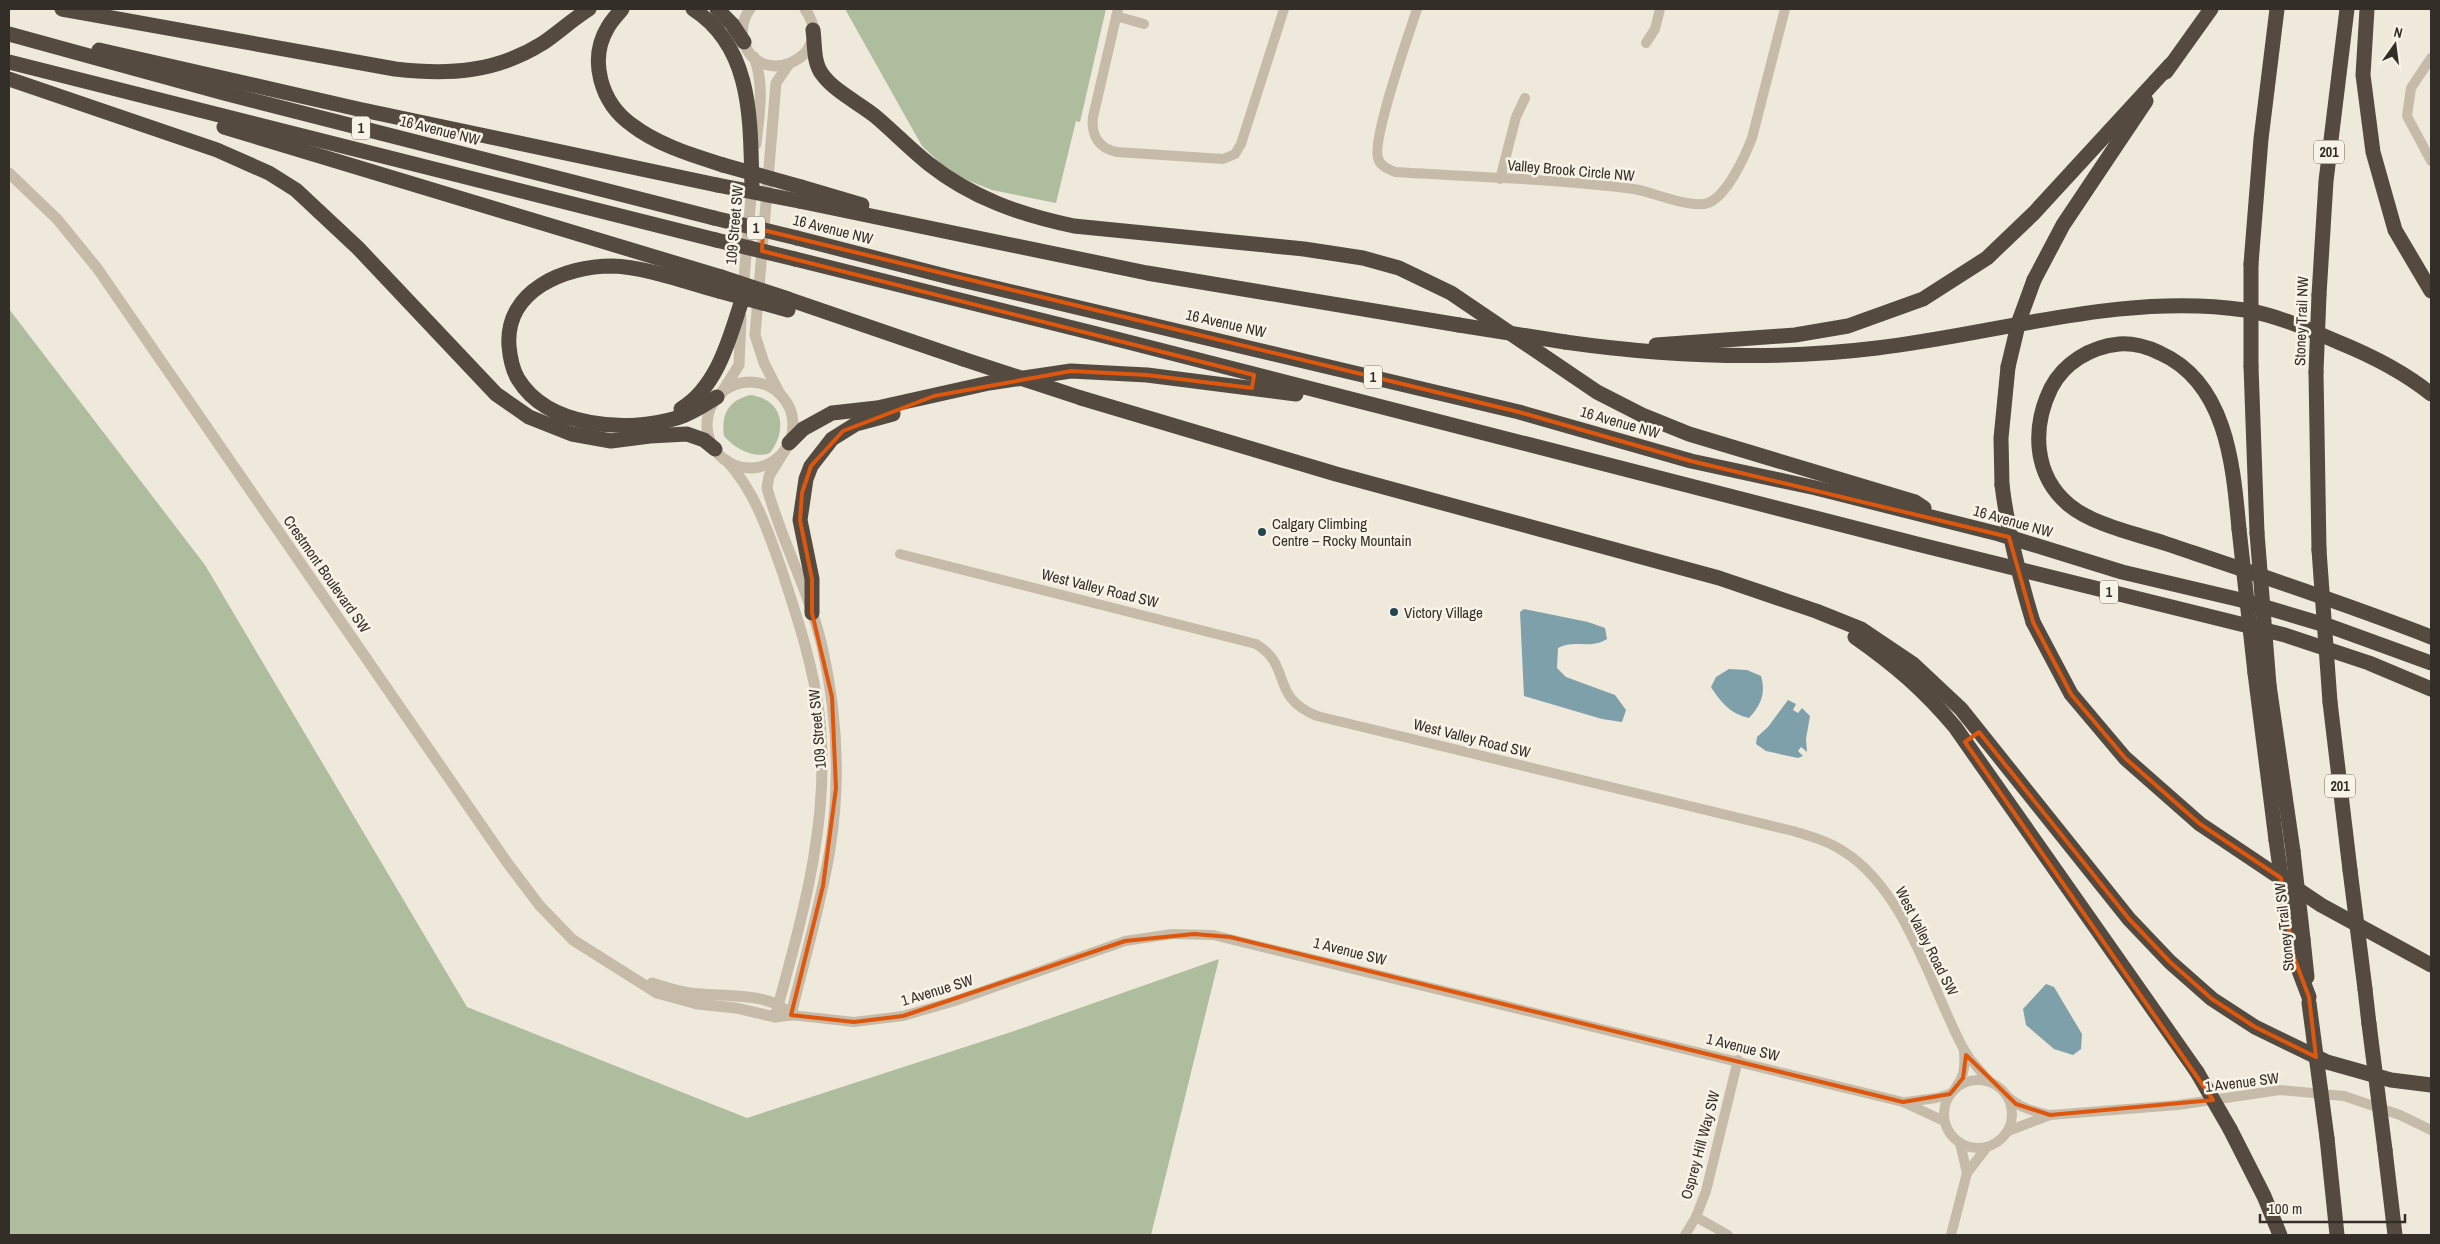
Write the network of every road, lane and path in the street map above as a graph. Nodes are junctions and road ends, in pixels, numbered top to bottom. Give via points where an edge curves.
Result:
1 (62, 9) edge
2 (589, 9) edge
3 (622, 9) edge
4 (693, 9) edge
5 (717, 9) edge
6 (750, 9) edge
7 (806, 9) edge
8 (1284, 9) edge
9 (1418, 9) edge
10 (1660, 9) edge
11 (1785, 9) edge
12 (2211, 9) edge
13 (2277, 9) edge
14 (2347, 9) edge
15 (2367, 9) edge
16 (1117, 12) edge
17 (1144, 24) dead end
18 (813, 30) junction
19 (15, 36) edge
20 (744, 42) junction
21 (1646, 43) dead end
22 (754, 57) junction
23 (2431, 58) edge
24 (9, 62) edge
25 (789, 64) junction
26 (2171, 64) junction
27 (61, 76) junction
28 (9, 79) edge
29 (1525, 98) dead end
30 (2431, 161) edge
31 (9, 173) edge
32 (1500, 179) junction
33 (752, 187) junction
34 (800, 194) junction
35 (2416, 268) junction
36 (720, 284) junction
37 (2431, 284) edge
38 (2431, 291) edge
39 (742, 302) junction
40 (1565, 342) junction
41 (780, 394) junction
42 (2431, 394) edge
43 (720, 395) junction
44 (934, 396) junction
45 (1347, 399) junction
46 (650, 424) junction
47 (787, 447) junction
48 (715, 449) junction
49 (726, 460) junction
50 (1947, 521) junction
51 (900, 554) dead end
52 (1816, 611) junction
53 (812, 613) junction
54 (2431, 637) edge
55 (2431, 662) edge
56 (2431, 689) edge
57 (2431, 965) edge
58 (634, 977) junction
59 (2309, 1000) junction
60 (778, 1004) junction
61 (791, 1015) junction
62 (775, 1017) junction
63 (1963, 1048) junction
64 (1738, 1060) junction
65 (1990, 1082) junction
66 (2431, 1085) edge
67 (1952, 1091) junction
68 (2008, 1097) junction
69 (1903, 1102) junction
70 (2050, 1116) junction
71 (1944, 1121) junction
72 (2008, 1130) junction
73 (2431, 1130) edge
74 (1960, 1143) junction
75 (1987, 1147) junction
76 (1966, 1173) junction
77 (1696, 1217) junction
78 (1685, 1235) edge
79 (1728, 1235) edge
80 (1951, 1235) edge
81 (2280, 1235) edge
82 (2337, 1235) edge
83 (2395, 1235) edge

1 - 2 highway via 387,67 458,73 518,55 542,43
3 - 34 highway, bridge via 608,26 600,44 598,71 607,99 631,125 674,148
4 - 33 highway via 714,26 733,53 745,81
5 - 20 highway
6 - 20 street via 742,26
7 - 18 street
8 - 16 street via 1241,144 1235,154 1223,159 1117,152 1107,150 1098,142 1093,130 1093,117
9 - 32 street, Valley Brook Circle NW via 1384,116 1377,148 1378,160 1395,172
10 - 21 street via 1655,29
11 - 32 street, Valley Brook Circle NW via 1752,138 1741,164 1713,200 1695,204 1636,189
12 - 26 highway
13 - 59 highway, Stoney Trail SW, bridge via 2260,139 2251,264 2251,366 2262,616
14 - 83 highway, Stoney Trail NW / 201, bridge via 2326,181 2319,295 2316,372 2319,550 2330,702
15 - 35 highway via 2363,76 2373,152 2395,230
16 - 17 street
18 - 25 street, 109 Street SW via 804,55
18 - 50 highway via 816,62 828,81 875,116 929,164 982,198 1045,220 1074,226 1304,249 1363,258 1399,268 1451,293 1598,392 1642,415 1689,434 1915,502
19 - 34 highway, bridge via 124,54 358,109 718,185
19 - 50 highway, 16 Avenue NW / 1, bridge via 224,93 953,278 1519,412 1691,461
20 - 22 street, 109 Street SW
22 - 25 street via 770,66
22 - 33 street, 109 Street SW via 760,72 761,89
23 - 30 street via 2411,88 2407,116
24 - 27 highway, 1
25 - 41 street, 109 Street SW via 776,83 755,335 764,363
26 - 40 highway via 2034,213 1987,258 1923,299 1848,326 1795,335 1659,345
26 - 57 highway, bridge via 2063,225 2034,280 2019,321 2008,366 2001,438 2002,485 2014,561 2033,622 2071,694 2125,758 2200,824 2322,905
27 - 36 highway
27 - 45 highway, 1, bridge via 1103,335
28 - 48 highway via 217,150 269,172 296,190 358,248 496,394 528,417 572,434 611,441 687,434 704,440
29 - 32 street via 1516,117
31 - 58 street, Crestmont Boulevard SW via 57,219 97,268 527,890 573,940
33 - 39 street, 109 Street SW
34 - 40 highway, bridge via 945,230 1147,273
35 - 37 highway
35 - 38 highway
36 - 46 highway via 613,266 579,269 547,280 527,295 514,314 508,334 510,359 518,379 538,401 589,423 622,427
36 - 52 highway, bridge via 880,331 1081,398 1336,474 1719,578
39 - 43 street, 109 Street SW via 741,357 737,371
39 - 46 highway via 718,365 707,384 686,406
40 - 42 highway via 1651,353 1718,357 1801,355 1896,345 2117,309 2190,305 2246,311 2303,327 2392,368
41 - 43 street via 767,385 752,382 736,384
41 - 47 street via 792,414 793,429
43 - 46 highway via 678,418
43 - 48 street via 710,411 707,427
44 - 45 highway via 989,383 1071,371 1147,374
44 - 47 highway via 877,408 832,412 803,429
44 - 53 highway via 843,431 811,466 802,493 800,520 812,578
45 - 56 highway, 1 via 2285,635 2369,662
47 - 49 street via 773,461 758,467 741,467
47 - 53 street, 109 Street SW via 774,466 767,488
48 - 49 street
49 - 60 street, 109 Street SW via 739,474 770,537 802,629 820,715 822,786 818,838
50 - 55 highway, 16 Avenue NW / 1 via 2122,572 2241,600 2332,627
51 - 63 street, West Valley Road SW via 1256,644 1274,659 1293,702 1317,716 1784,829 1831,844 1859,862 1888,894
52 - 66 highway via 1861,629 1913,664 1961,709 2130,919 2170,962 2212,999 2256,1027 2326,1062 2391,1080
52 - 81 highway, bridge via 1881,655 1930,697 2005,798 2197,1072 2230,1129
53 - 61 street, 109 Street SW via 832,697 836,788 833,833 823,886
54 - 59 highway, bridge via 2285,582 2254,575 2117,527 2088,516 2069,504 2051,484 2039,454 2038,424 2045,400 2058,376 2078,358 2101,347 2121,344 2150,348 2188,370 2207,395 2224,432 2233,472 2239,529 2255,674 2289,931 2293,955
58 - 60 street, Crestmont Boulevard SW via 678,991
58 - 62 street, Crestmont Boulevard SW via 657,993 679,1001
59 - 82 highway, Stoney Trail SW, bridge
60 - 61 street, Crestmont Boulevard SW
60 - 62 street, 109 Street SW
61 - 62 street, Crestmont Boulevard SW
61 - 64 street, 1 Avenue SW via 854,1022 903,1016 1125,941 1194,934 1230,937
63 - 65 street, West Valley Road SW
63 - 67 street, West Valley Road SW via 1963,1078
64 - 69 street, 1 Avenue SW
64 - 77 street, Osprey Hill Way SW via 1706,1191
65 - 67 street via 1971,1080
65 - 68 street
67 - 69 street, 1 Avenue SW via 1936,1098
67 - 71 street via 1944,1107
68 - 70 street, 1 Avenue SW via 2022,1107
68 - 72 street via 2012,1117
69 - 71 street, 1 Avenue SW
70 - 72 street, 1 Avenue SW
70 - 73 street, 1 Avenue SW via 2178,1105 2280,1090 2344,1096 2400,1115
71 - 74 street
72 - 75 street via 1999,1141
74 - 75 street via 1973,1148
74 - 76 street
75 - 76 street
76 - 80 street
77 - 78 street, Osprey Hill Way SW
77 - 79 street

